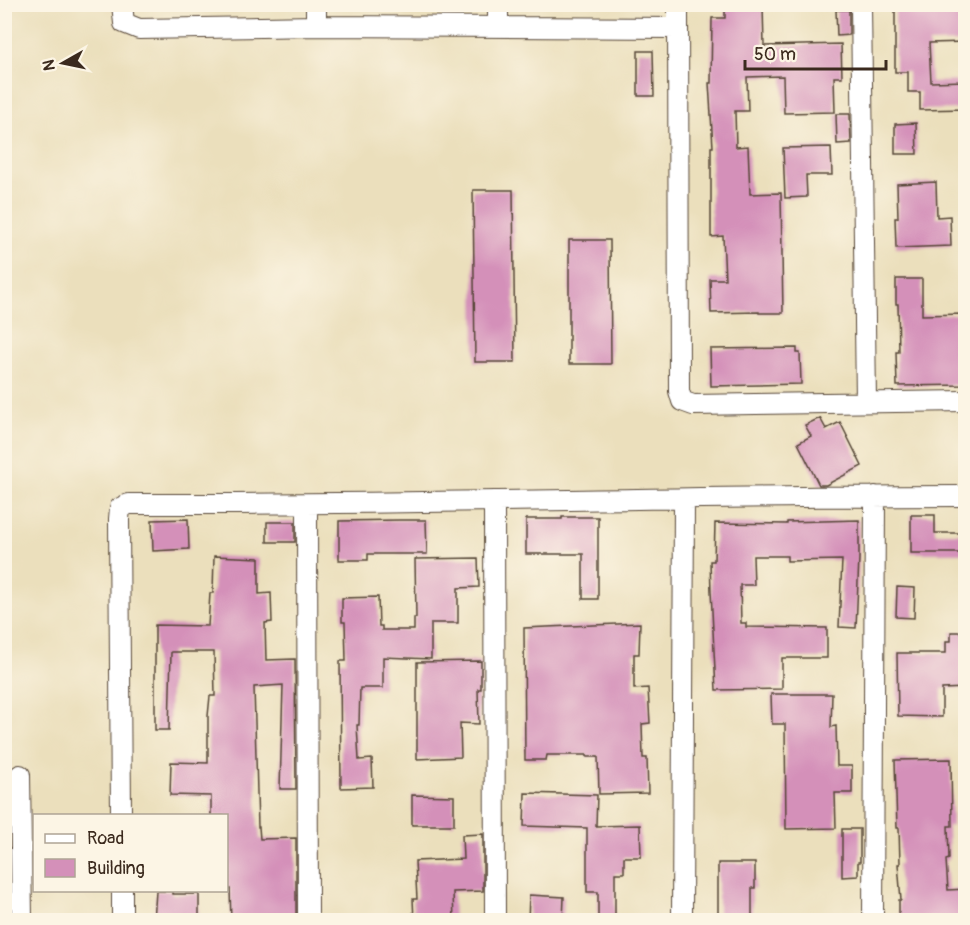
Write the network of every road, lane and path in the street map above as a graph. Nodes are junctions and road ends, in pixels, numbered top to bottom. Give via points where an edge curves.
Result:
1 (122, 4) edge
2 (316, 4) edge
3 (498, 4) edge
4 (678, 4) edge
5 (861, 4) edge
6 (316, 26) junction
7 (498, 27) junction
8 (678, 28) junction
9 (866, 401) junction
10 (966, 401) edge
11 (875, 496) junction
12 (966, 496) edge
13 (684, 499) junction
14 (494, 501) junction
15 (307, 505) junction
16 (20, 774) dead end
17 (121, 814) edge
18 (122, 892) edge
19 (22, 921) edge
20 (122, 921) edge
21 (308, 921) edge
22 (495, 921) edge
23 (682, 921) edge
24 (873, 921) edge

1 - 6 street via 124,23 139,29
2 - 6 street
3 - 7 street
4 - 8 street
5 - 9 street
6 - 7 street
7 - 8 street
8 - 9 street via 682,401 693,405
9 - 10 street
11 - 12 street
11 - 13 street
11 - 24 street
13 - 14 street
13 - 23 street
14 - 15 street
14 - 22 street
15 - 17 street via 129,504 120,508
15 - 21 street
16 - 19 street
18 - 20 street

